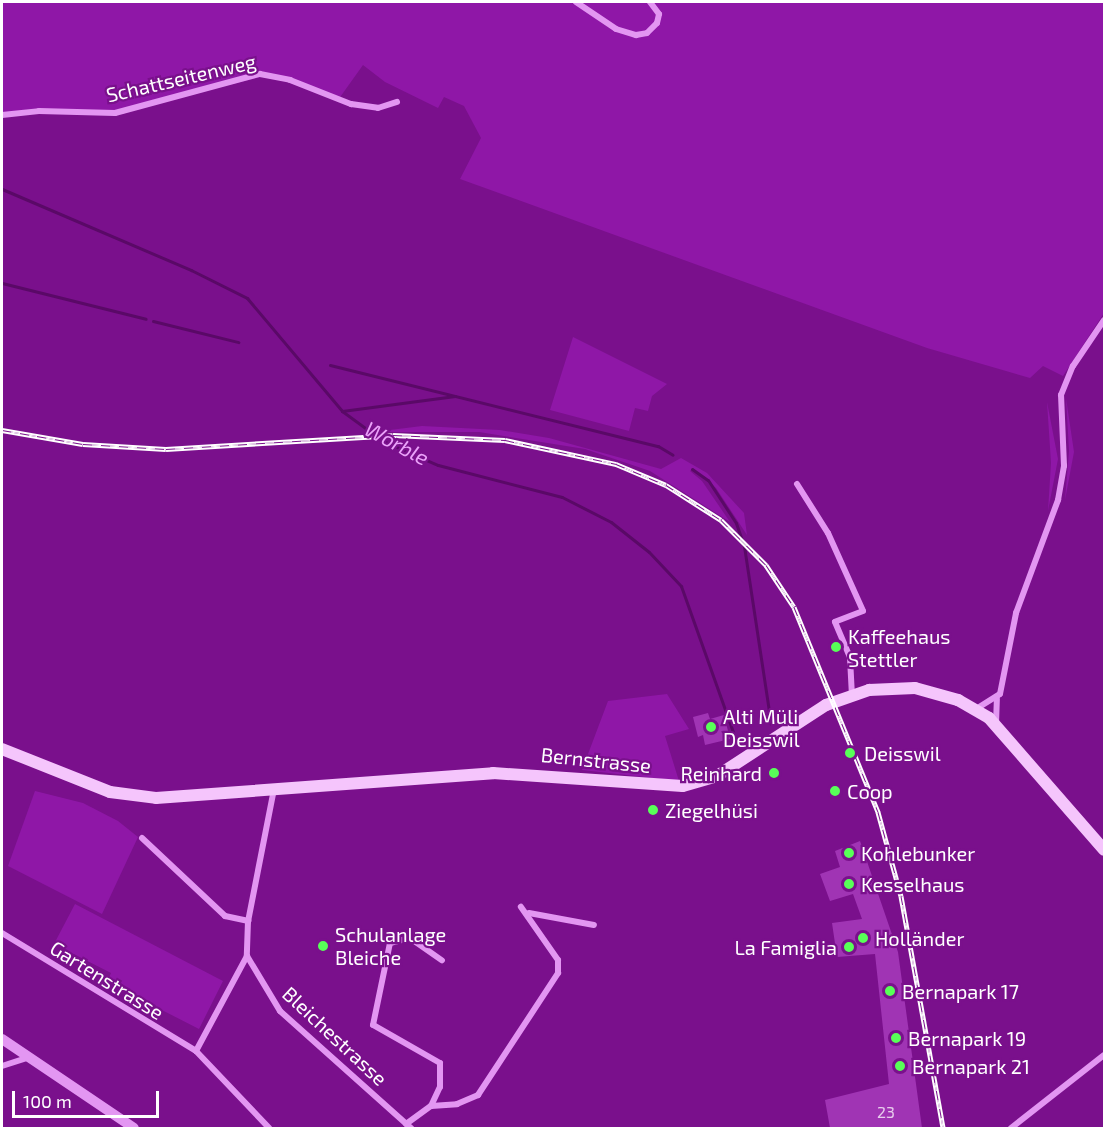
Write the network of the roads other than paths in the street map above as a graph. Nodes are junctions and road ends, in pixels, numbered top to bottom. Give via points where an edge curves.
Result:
1 (576, 2) edge
2 (650, 2) edge
3 (397, 102) dead end
4 (2, 115) edge
5 (1104, 320) edge
6 (797, 484) dead end
7 (852, 696) junction
8 (997, 699) junction
9 (976, 709) junction
10 (996, 724) junction
11 (2, 749) edge
12 (274, 788) junction
13 (142, 838) dead end
14 (1104, 850) edge
15 (521, 907) dead end
16 (529, 913) junction
17 (248, 921) junction
18 (594, 925) dead end
19 (2, 933) edge
20 (247, 956) junction
21 (442, 960) dead end
22 (2, 1039) edge
23 (196, 1051) junction
24 (1104, 1055) edge
25 (29, 1057) junction
26 (2, 1066) edge
27 (431, 1106) junction
28 (409, 1126) edge
29 (134, 1128) edge
30 (269, 1128) edge
31 (1011, 1128) edge

1 - 2 street via 616,29 636,35 647,33 657,23 659,14
3 - 4 street, Schattseitenweg via 378,108 351,104 290,80 260,74 114,113 39,111
5 - 8 street via 1073,366 1061,395 1061,489 1016,613
6 - 7 street via 828,532 863,611 835,622 850,658
7 - 9 main road, Bernstrasse via 884,688 915,688 948,696
7 - 12 main road, Bernstrasse via 808,715 717,776 691,785 494,773
8 - 9 street
8 - 10 street
9 - 10 main road, Bernstrasse
10 - 14 main road, Bernstrasse
11 - 12 main road, Bernstrasse via 98,788 140,797
12 - 17 street
13 - 17 street via 225,916
15 - 16 street, Bleichestrasse
16 - 18 street, Bleichestrasse
16 - 27 street, Bleichestrasse via 558,960 558,973 478,1095 456,1104
17 - 20 street
19 - 23 street, Gartenstrasse
20 - 23 street
20 - 28 street, Bleichestrasse via 280,1011
21 - 27 street, Bleichestrasse via 410,938 390,943 373,1025 440,1063 441,1087
22 - 25 street
23 - 30 street, Gartenstrasse
24 - 31 street
25 - 26 street
25 - 29 street
27 - 28 street, Bleichestrasse

